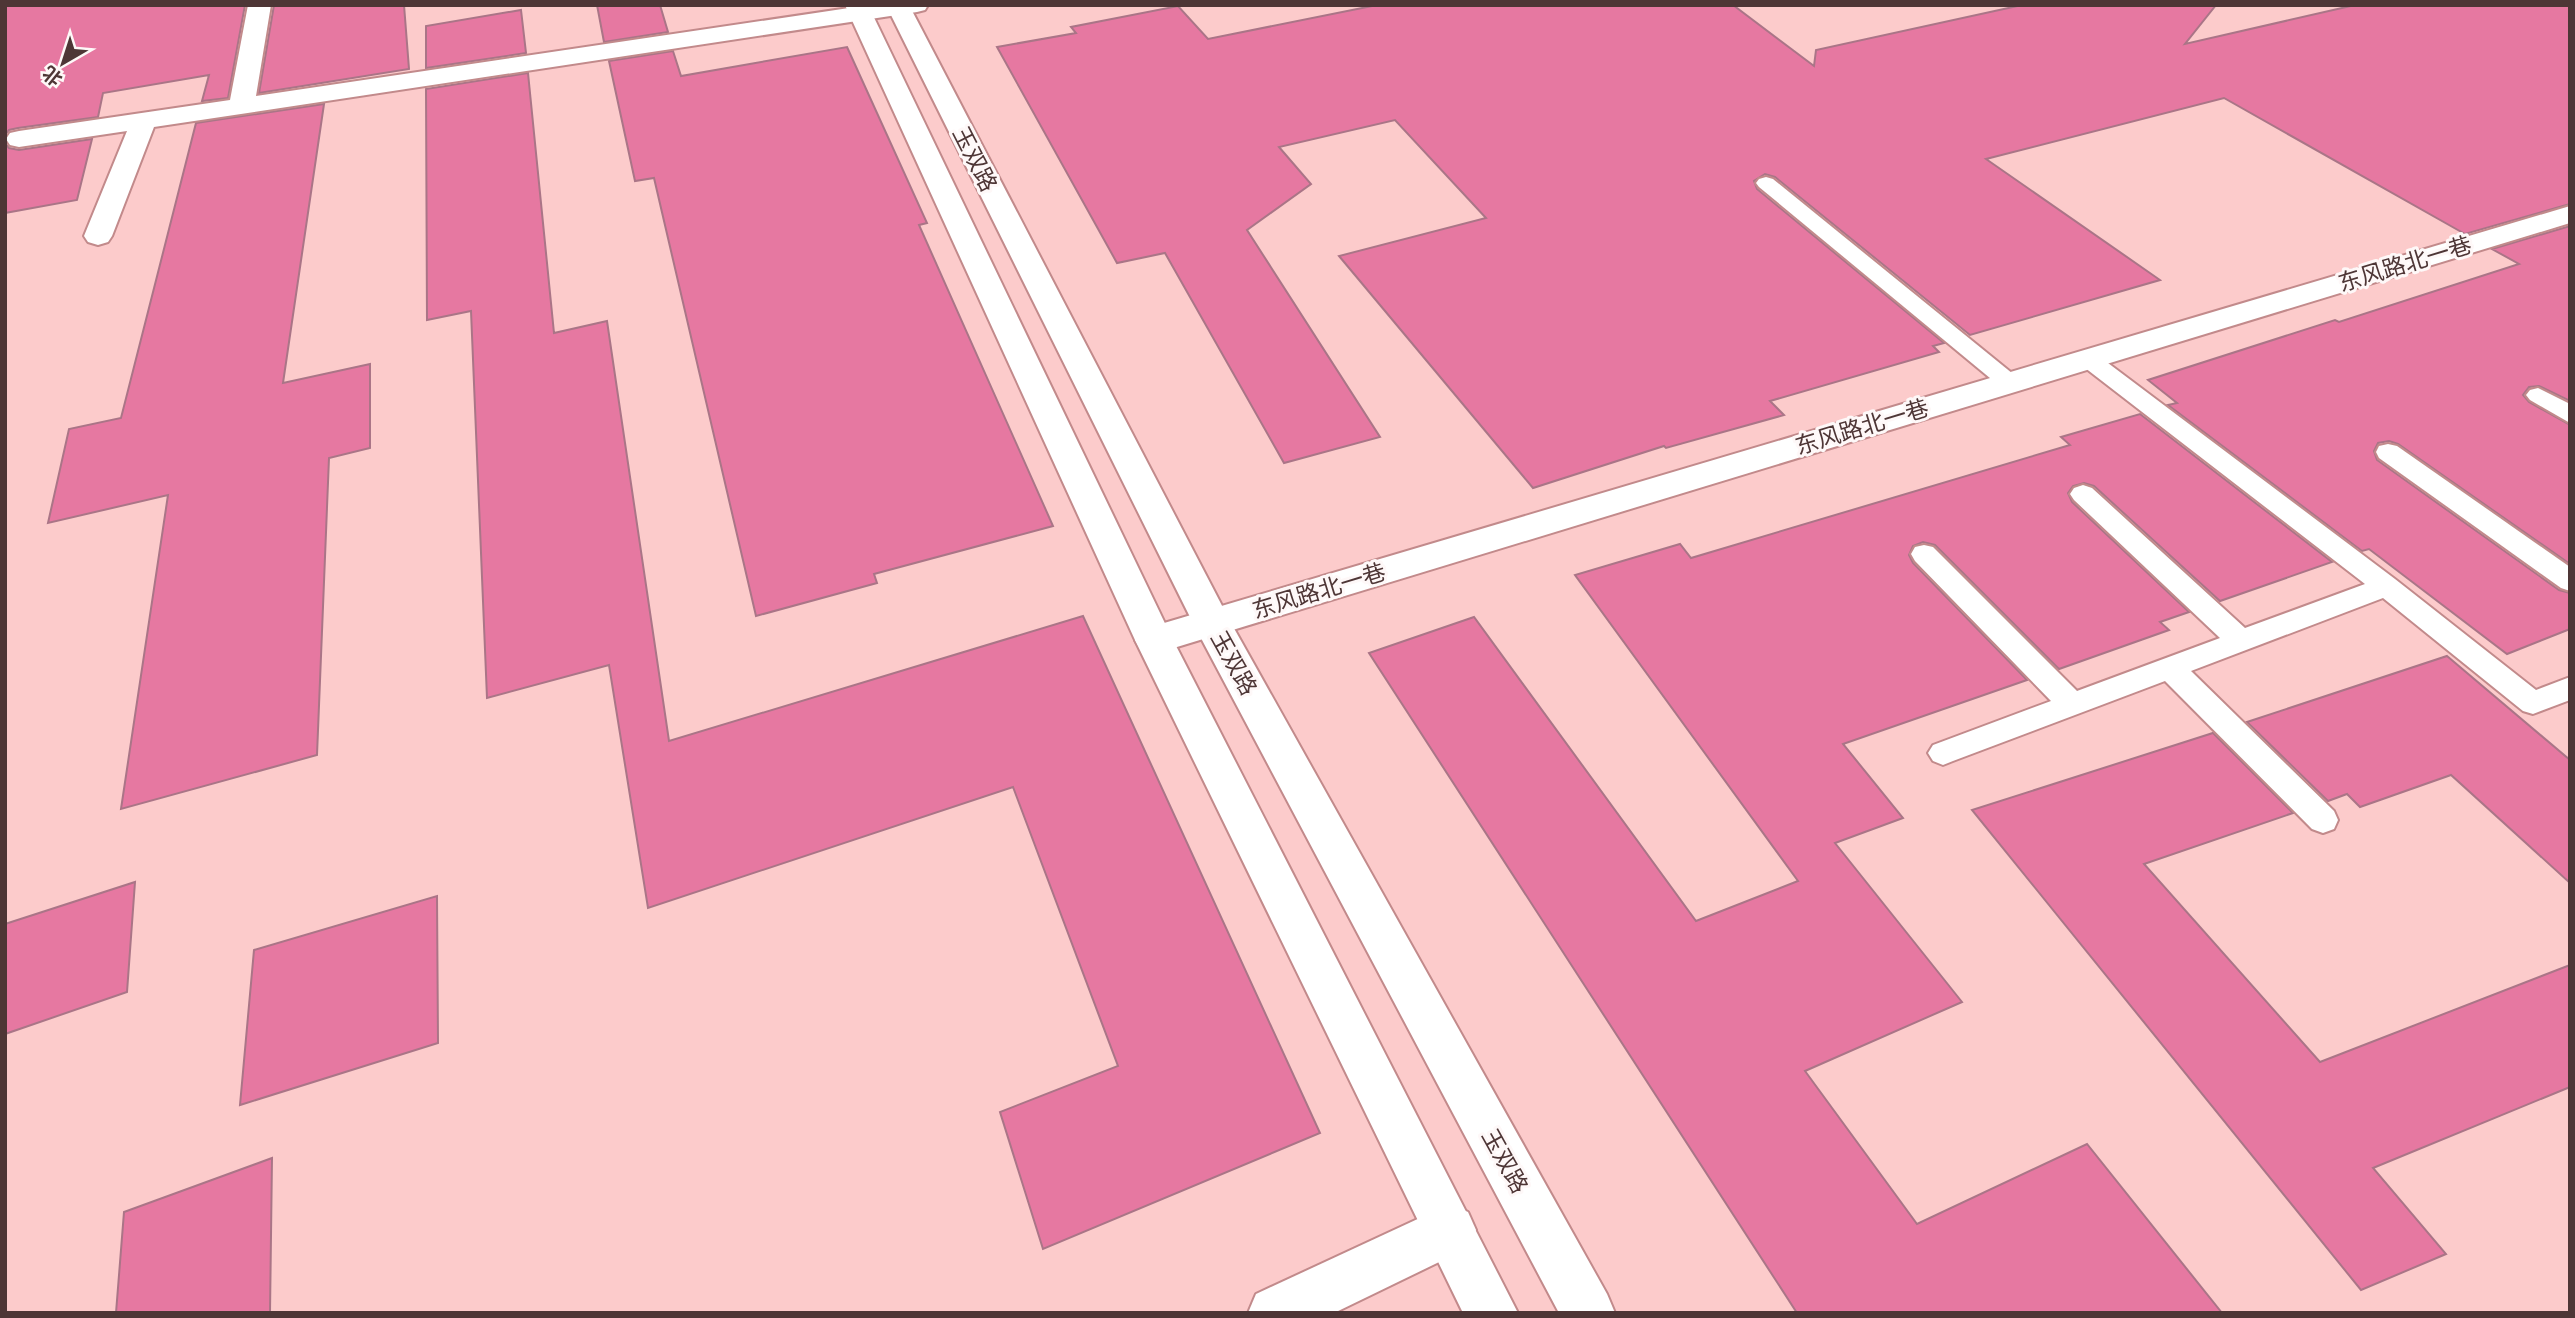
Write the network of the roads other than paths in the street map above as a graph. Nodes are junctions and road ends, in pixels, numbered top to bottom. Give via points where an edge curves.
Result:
1 (260, 5) edge
2 (904, 6) edge
3 (858, 10) edge
4 (242, 106) junction
5 (144, 120) junction
6 (19, 139) dead end
7 (1766, 183) dead end
8 (2570, 214) edge
9 (99, 236) dead end
10 (2088, 359) junction
11 (2010, 383) junction
12 (2539, 395) dead end
13 (2570, 415) edge
14 (2388, 452) dead end
15 (2083, 494) dead end
16 (1924, 554) dead end
17 (2570, 581) edge
18 (2386, 586) junction
19 (1212, 623) junction
20 (1154, 640) junction
21 (2241, 641) junction
22 (2169, 668) junction
23 (2570, 688) edge
24 (2072, 704) junction
25 (1943, 753) dead end
26 (2323, 820) dead end
27 (1450, 1230) junction
28 (1275, 1313) edge
29 (1491, 1313) edge
30 (1588, 1313) edge

1 - 4 main road
2 - 3 main road
2 - 19 main road, 玉双路
3 - 4 main road
3 - 20 main road, 玉双路
4 - 5 main road
5 - 6 main road
5 - 9 main road
7 - 11 lane
8 - 10 main road, 东风路北一巷
10 - 11 main road, 东风路北一巷
10 - 18 lane
11 - 19 main road, 东风路北一巷
12 - 13 lane
14 - 17 lane
15 - 21 lane
16 - 24 lane
18 - 21 lane
18 - 23 lane via 2533,703
19 - 20 main road, 东风路北一巷
19 - 30 main road, 玉双路
20 - 27 main road, 玉双路
21 - 22 lane
22 - 24 lane
22 - 26 lane
24 - 25 lane
27 - 28 main road
27 - 29 main road, 玉双路

